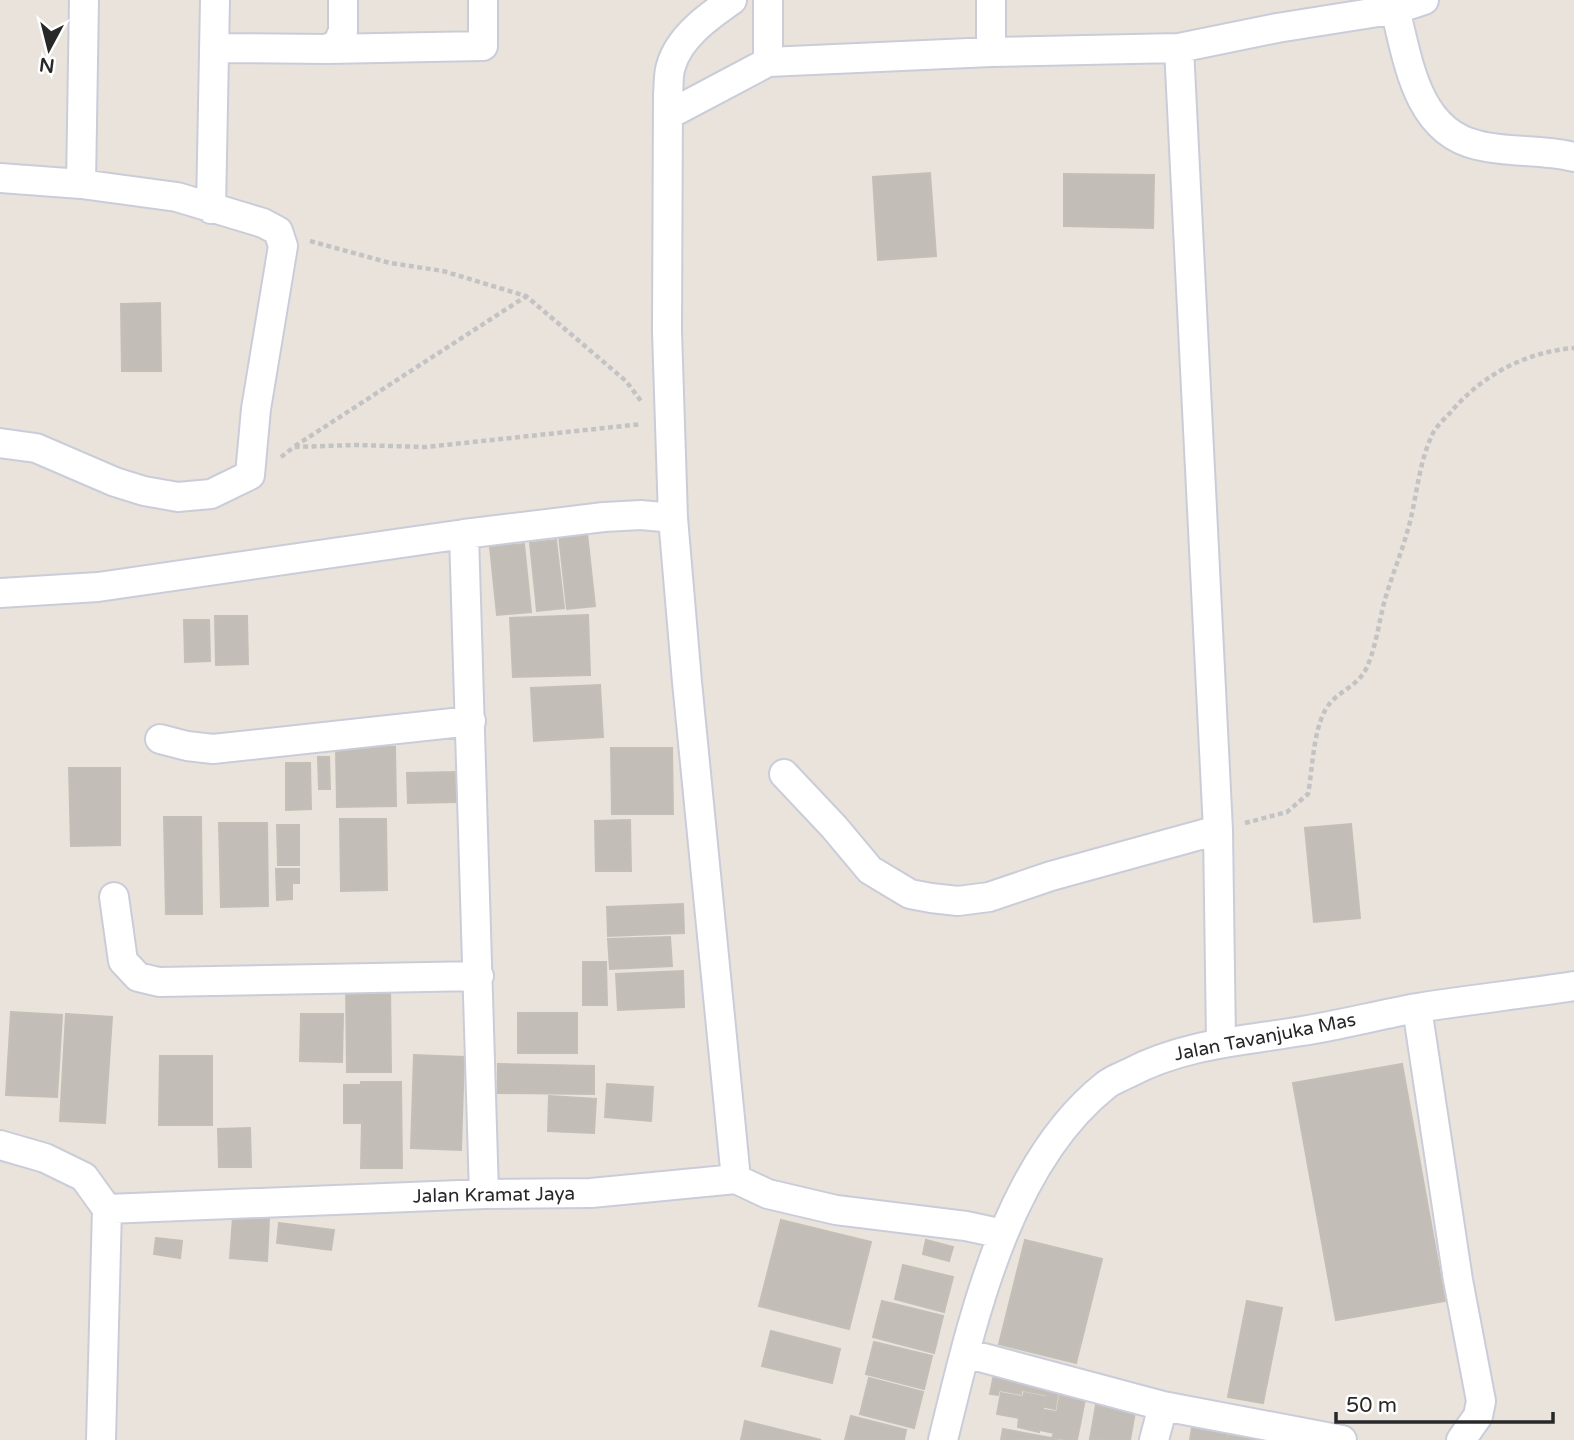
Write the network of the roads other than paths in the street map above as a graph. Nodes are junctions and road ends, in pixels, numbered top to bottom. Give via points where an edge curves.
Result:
1 (84, 0) edge
2 (215, 0) edge
3 (343, 0) edge
4 (483, 0) edge
5 (732, 0) edge
6 (768, 0) edge
7 (991, 0) edge
8 (1424, 0) edge
9 (1395, 9) junction
10 (215, 48) junction
11 (1179, 48) junction
12 (327, 49) junction
13 (991, 52) junction
14 (768, 62) junction
15 (668, 115) junction
16 (1574, 157) edge
17 (0, 178) edge
18 (82, 184) junction
19 (211, 209) junction
20 (0, 443) edge
21 (673, 519) junction
22 (464, 534) junction
23 (0, 593) edge
24 (471, 721) junction
25 (160, 739) dead end
26 (784, 774) dead end
27 (1218, 830) junction
28 (114, 897) dead end
29 (479, 976) junction
30 (1574, 986) edge
31 (1417, 1009) junction
32 (1221, 1042) junction
33 (0, 1145) edge
34 (736, 1179) junction
35 (484, 1194) junction
36 (107, 1209) junction
37 (1003, 1234) junction
38 (965, 1353) junction
39 (1163, 1406) junction
40 (1324, 1438) edge
41 (102, 1440) edge
42 (943, 1440) edge
43 (1154, 1440) edge
44 (1461, 1440) edge

1 - 18 street
2 - 10 street
3 - 12 street via 343,31 338,43
4 - 12 street via 483,46
5 - 15 street via 681,45 671,66
6 - 14 street
7 - 13 street
8 - 9 street
9 - 11 street
9 - 16 street via 1413,81 1427,109 1446,130 1479,146
10 - 12 street
10 - 19 street
11 - 13 street
11 - 27 street
13 - 14 street
14 - 15 street
15 - 21 street via 667,331
17 - 18 street
18 - 19 street via 177,197
19 - 20 street via 263,223 278,231 283,246 250,475 211,494 178,497 115,482 36,447
21 - 22 street via 622,515
21 - 34 street
22 - 23 street via 99,587
22 - 24 street
24 - 25 street via 213,749
24 - 29 street
26 - 27 street via 870,870 910,894 931,898 989,897
27 - 32 street
28 - 29 street via 123,961 138,976 159,982
29 - 35 street
30 - 31 street, Jalan Tavanjuka Mas
31 - 32 street, Jalan Tavanjuka Mas
31 - 44 street via 1481,1401 1478,1416
32 - 37 street, Jalan Tavanjuka Mas via 1155,1059 1107,1084 1070,1120 1038,1162
33 - 36 street via 45,1158 84,1177
34 - 35 street, Jalan Kramat Jaya via 591,1193
34 - 37 street via 768,1194 836,1210
35 - 36 street, Jalan Kramat Jaya
36 - 41 street
37 - 38 street, Jalan Tavanjuka Mas
38 - 39 street
38 - 42 street, Jalan Tavanjuka Mas
39 - 40 street
39 - 43 street

